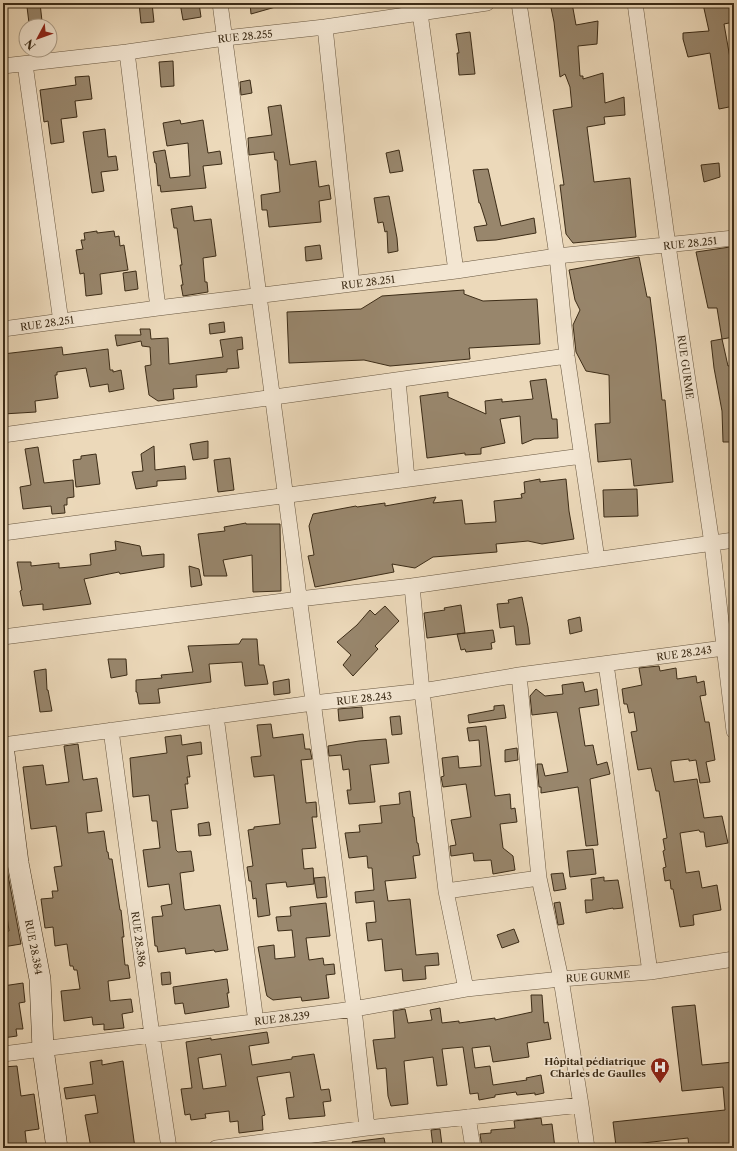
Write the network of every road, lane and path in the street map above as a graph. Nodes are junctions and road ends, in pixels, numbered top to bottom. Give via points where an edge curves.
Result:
1 (220, 3) edge
2 (487, 3) edge
3 (519, 3) edge
4 (636, 3) edge
5 (420, 13) junction
6 (325, 27) junction
7 (225, 38) junction
8 (127, 52) junction
9 (25, 64) junction
10 (3, 66) edge
11 (734, 238) edge
12 (668, 245) junction
13 (557, 256) junction
14 (456, 271) junction
15 (352, 284) junction
16 (259, 296) junction
17 (158, 308) junction
18 (61, 322) junction
19 (3, 330) edge
20 (567, 356) junction
21 (398, 380) junction
22 (272, 398) junction
23 (3, 435) edge
24 (582, 456) junction
25 (407, 479) junction
26 (285, 496) junction
27 (3, 533) edge
28 (734, 540) edge
29 (712, 544) junction
30 (597, 559) junction
31 (412, 586) junction
32 (299, 599) junction
33 (3, 637) edge
34 (724, 648) junction
35 (606, 664) junction
36 (519, 675) junction
37 (422, 691) junction
38 (313, 703) junction
39 (216, 716) junction
40 (112, 730) junction
41 (734, 730) edge
42 (3, 746) edge
43 (539, 878) junction
44 (446, 891) junction
45 (734, 959) edge
46 (650, 972) junction
47 (560, 979) junction
48 (466, 989) junction
49 (354, 1009) junction
50 (256, 1022) junction
51 (152, 1035) junction
52 (43, 1049) junction
53 (3, 1054) edge
54 (581, 1105) junction
55 (468, 1117) junction
56 (366, 1128) junction
57 (57, 1148) edge
58 (169, 1148) edge
59 (216, 1148) edge
60 (473, 1148) edge
61 (587, 1148) edge

1 - 7 street
2 - 5 street, RUE 28.255
3 - 13 street
4 - 12 street, RUE GURME
5 - 6 street, RUE 28.255
5 - 14 street
6 - 7 street, RUE 28.255
6 - 15 street
7 - 8 street, RUE 28.255
7 - 16 street
8 - 9 street, RUE 28.255
8 - 17 street
9 - 10 street, RUE 28.255
9 - 18 street
11 - 12 street, RUE 28.251
12 - 13 street, RUE 28.251
12 - 29 street, RUE GURME
13 - 14 street, RUE 28.251
13 - 20 street
14 - 15 street, RUE 28.251
15 - 16 street, RUE 28.251
16 - 17 street, RUE 28.251
16 - 22 street
17 - 18 street, RUE 28.251
18 - 19 street, RUE 28.251
20 - 21 street
20 - 24 street
21 - 22 street
21 - 25 street
22 - 23 street
22 - 26 street
24 - 25 street
24 - 30 street
25 - 26 street
26 - 27 street
26 - 32 street
28 - 29 street
29 - 30 street
29 - 34 street, RUE GURME
30 - 31 street
31 - 32 street
31 - 37 street
32 - 33 street
32 - 38 street
34 - 35 street, RUE 28.243
34 - 41 street, RUE GURME
35 - 36 street, RUE 28.243
35 - 46 street
36 - 37 street, RUE 28.243
36 - 43 street
37 - 38 street, RUE 28.243
37 - 44 street
38 - 39 street, RUE 28.243
38 - 49 street
39 - 40 street, RUE 28.243
39 - 50 street
40 - 42 street, RUE 28.243
40 - 51 street, RUE 28.386
42 - 52 street, RUE 28.384 via 18,862 40,979
43 - 44 street
43 - 47 street
44 - 48 street
45 - 46 street, RUE GURME
46 - 47 street, RUE GURME
47 - 48 street, RUE 28.239
47 - 54 street, RUE GURME
48 - 49 street, RUE 28.239
49 - 50 street, RUE 28.239
49 - 56 street
50 - 51 street, RUE 28.239
51 - 52 street, RUE 28.239
51 - 58 street, RUE 28.386
52 - 53 street, RUE 28.239
52 - 57 street, RUE 28.384
54 - 55 street
54 - 61 street, RUE GURME
55 - 56 street
55 - 60 street
56 - 59 street

